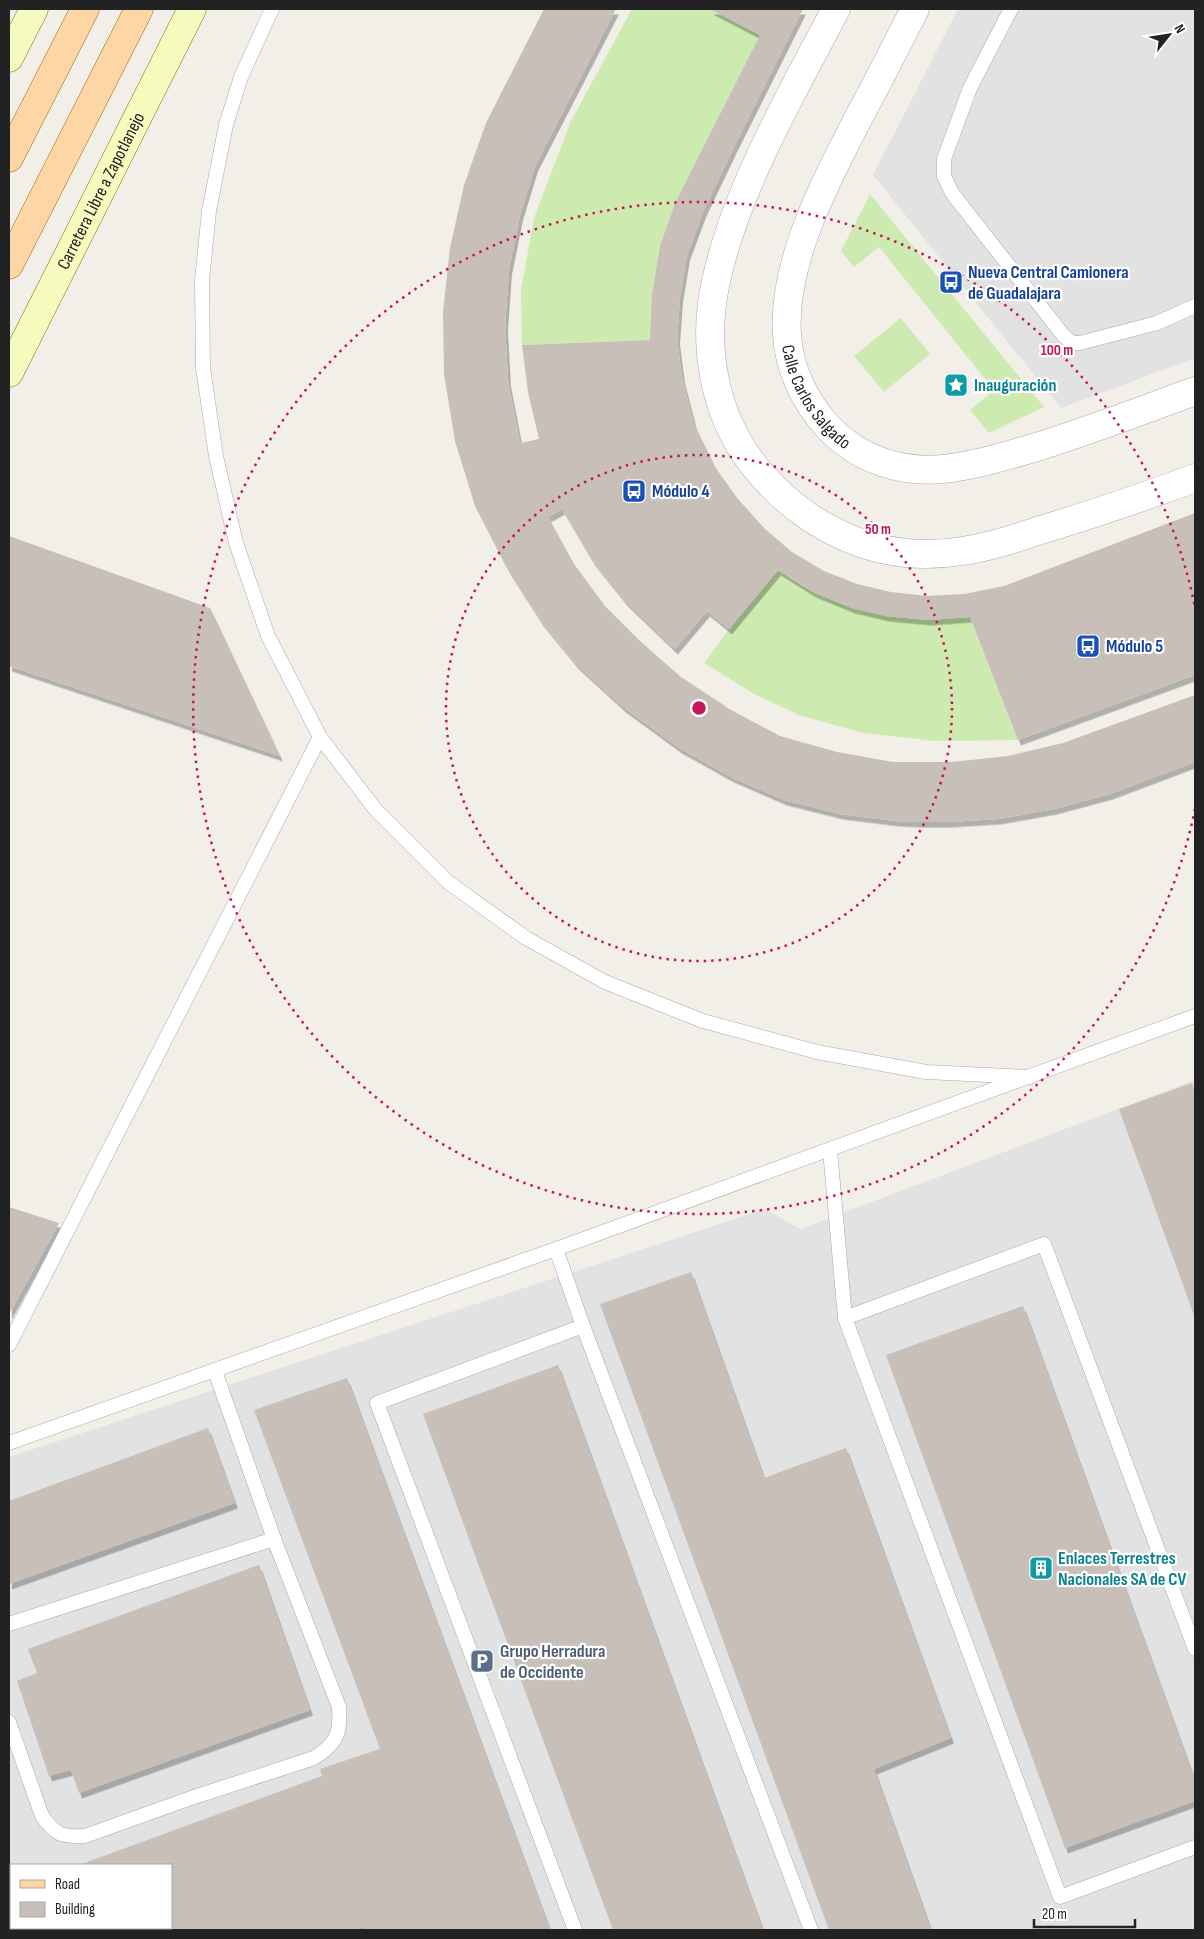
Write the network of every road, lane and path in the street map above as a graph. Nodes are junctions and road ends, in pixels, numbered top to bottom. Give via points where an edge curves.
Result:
1 (34, 9) edge
2 (84, 9) edge
3 (139, 9) edge
4 (192, 9) edge
5 (272, 9) edge
6 (836, 9) edge
7 (915, 9) edge
8 (1011, 9) edge
9 (9, 58) edge
10 (9, 158) edge
11 (9, 265) edge
12 (1195, 306) edge
13 (9, 373) edge
14 (1195, 391) edge
15 (1195, 478) edge
16 (320, 738) junction
17 (1195, 1016) edge
18 (1030, 1076) junction
19 (830, 1150) junction
20 (556, 1249) junction
21 (845, 1318) junction
22 (583, 1326) junction
23 (9, 1345) edge
24 (215, 1371) junction
25 (9, 1443) edge
26 (274, 1539) junction
27 (9, 1624) edge
28 (1195, 1649) edge
29 (9, 1722) edge
30 (1195, 1847) edge
31 (575, 1930) edge
32 (810, 1930) edge

1 - 9 main road
2 - 10 main road
3 - 11 main road
4 - 13 main road, Carretera Libre a Zapotlanejo
5 - 16 lane via 241,77 226,125 209,210 202,281 203,368 216,456 236,543 268,636
6 - 15 street via 781,114 749,184 715,282 710,317 716,388 728,422 745,453 767,482 793,506 823,526 855,541 890,551 925,554 961,552 996,544 1101,512
7 - 14 street, Calle Carlos Salgado via 843,148 813,213 797,258 788,306 787,335 790,360 813,409 833,432 860,454 912,470 941,469 1000,458 1066,438
8 - 12 lane via 970,88 944,159 944,176 952,193 1063,336 1072,343 1157,323
16 - 18 lane via 375,810 448,882 526,938 605,982 703,1021 817,1052 926,1072
16 - 23 lane
17 - 18 lane
18 - 19 lane
19 - 20 lane
19 - 21 lane
20 - 22 lane
20 - 24 lane
21 - 28 lane via 1044,1244
21 - 30 lane via 1060,1897
22 - 31 lane via 377,1403
22 - 32 lane
24 - 25 lane
24 - 26 lane
26 - 27 lane
26 - 29 lane via 339,1707 338,1737 328,1749 314,1758 85,1836 72,1836 59,1834 42,1816

